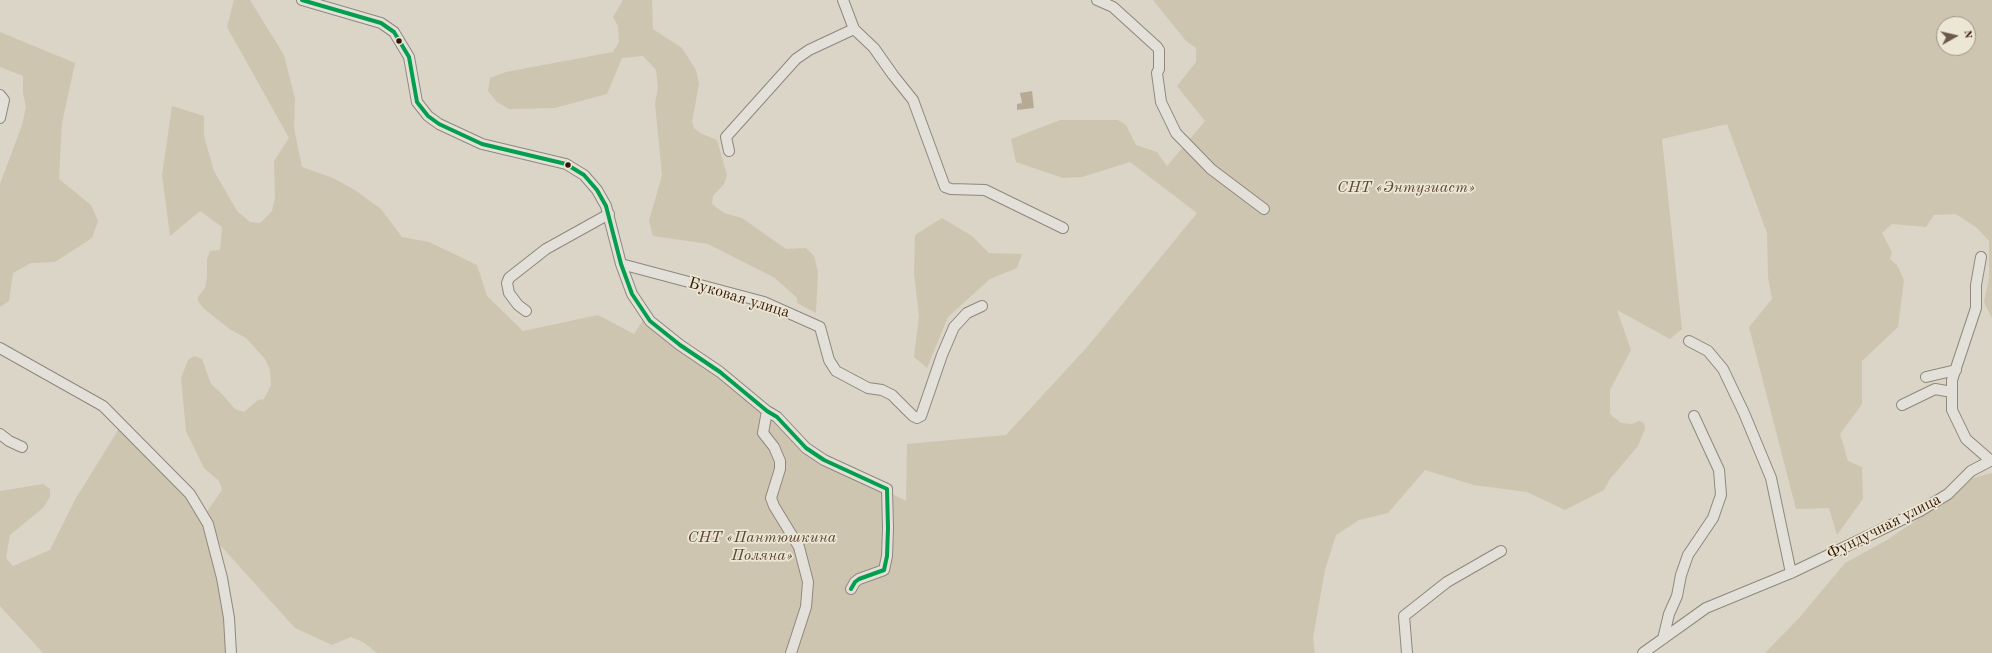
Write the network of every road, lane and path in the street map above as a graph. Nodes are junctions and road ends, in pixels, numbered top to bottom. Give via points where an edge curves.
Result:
1 (302, 0) edge
2 (844, 0) edge
3 (1098, 0) edge
4 (854, 29) junction
5 (0, 95) edge
6 (0, 118) edge
7 (729, 151) dead end
8 (1264, 209) dead end
9 (609, 214) junction
10 (1063, 228) dead end
11 (1981, 257) dead end
12 (621, 264) junction
13 (982, 306) dead end
14 (526, 311) dead end
15 (1689, 341) dead end
16 (0, 348) edge
17 (1956, 370) junction
18 (1926, 377) dead end
19 (1952, 392) junction
20 (1902, 405) dead end
21 (767, 411) junction
22 (1694, 416) dead end
23 (0, 434) edge
24 (22, 447) dead end
25 (1991, 460) edge
26 (1501, 551) dead end
27 (1791, 573) junction
28 (851, 589) dead end
29 (1663, 639) junction
30 (232, 653) edge
31 (791, 653) edge
32 (1407, 653) edge
33 (1643, 653) edge

1 - 9 street via 362,17 389,28 400,40 409,58 417,102 428,116 439,124 482,144 574,167 591,182
2 - 4 street
3 - 8 street via 1113,7 1159,50 1157,74 1161,102 1176,133 1211,169
4 - 7 street via 809,50 796,59 726,137
4 - 10 street via 874,48 913,100 945,187 984,190
5 - 6 street via 4,100
9 - 12 street
9 - 14 street via 546,249 509,278 509,293
11 - 17 street via 1976,285 1976,308
12 - 13 street, Буковая улица via 764,302 820,327 829,360 836,371 868,388 892,395 918,418 921,416 954,327 968,313
12 - 21 street via 632,294 650,321 680,346 720,372
15 - 27 street via 1708,351 1723,369 1744,413 1771,478
16 - 30 street via 103,406 190,494 208,524 219,565 229,618
17 - 18 street
17 - 19 street via 1952,380
19 - 20 street via 1936,389
19 - 25 street via 1952,410 1966,439
21 - 28 street via 782,421 806,448 824,460 887,489 887,556 884,570 859,579
21 - 31 street via 763,433 774,447 780,461 771,498 799,548 808,582 806,608
22 - 29 street via 1719,470 1721,495 1713,518 1688,555 1680,575 1678,596 1669,614
23 - 24 street
25 - 27 street, Фундучная улица via 1971,471 1948,494 1920,511
26 - 32 street via 1447,582 1404,616
27 - 29 street, Фундучная улица via 1706,608
29 - 33 street, Фундучная улица

